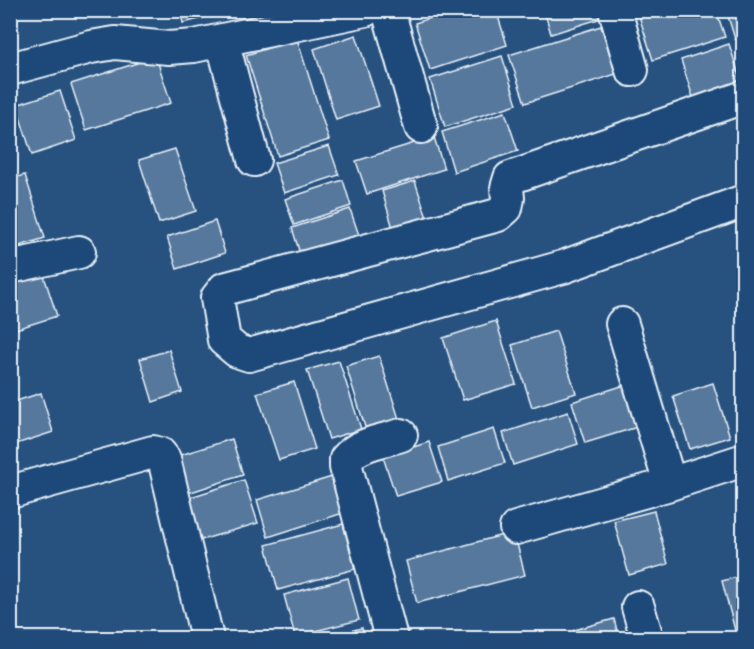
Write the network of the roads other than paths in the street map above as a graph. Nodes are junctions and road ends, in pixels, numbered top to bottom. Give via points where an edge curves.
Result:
1 (365, 10) edge
2 (388, 10) edge
3 (615, 10) edge
4 (222, 40) junction
5 (10, 69) edge
6 (632, 70) dead end
7 (744, 97) edge
8 (421, 128) dead end
9 (254, 160) dead end
10 (744, 201) edge
11 (79, 252) dead end
12 (10, 267) edge
13 (622, 324) dead end
14 (402, 435) dead end
15 (744, 460) edge
16 (670, 484) junction
17 (10, 492) edge
18 (516, 528) dead end
19 (638, 607) dead end
20 (207, 639) edge
21 (391, 639) edge
22 (647, 639) edge

1 - 4 street
2 - 8 street
3 - 6 street
4 - 5 street via 169,48 115,43
4 - 9 street
7 - 10 street via 510,178 506,208 498,215 224,289 217,298 224,340 249,355 563,267
11 - 12 street
13 - 16 street
14 - 21 street via 361,447 346,459
15 - 16 street
16 - 18 street
17 - 20 street via 153,452 160,454
19 - 22 street

